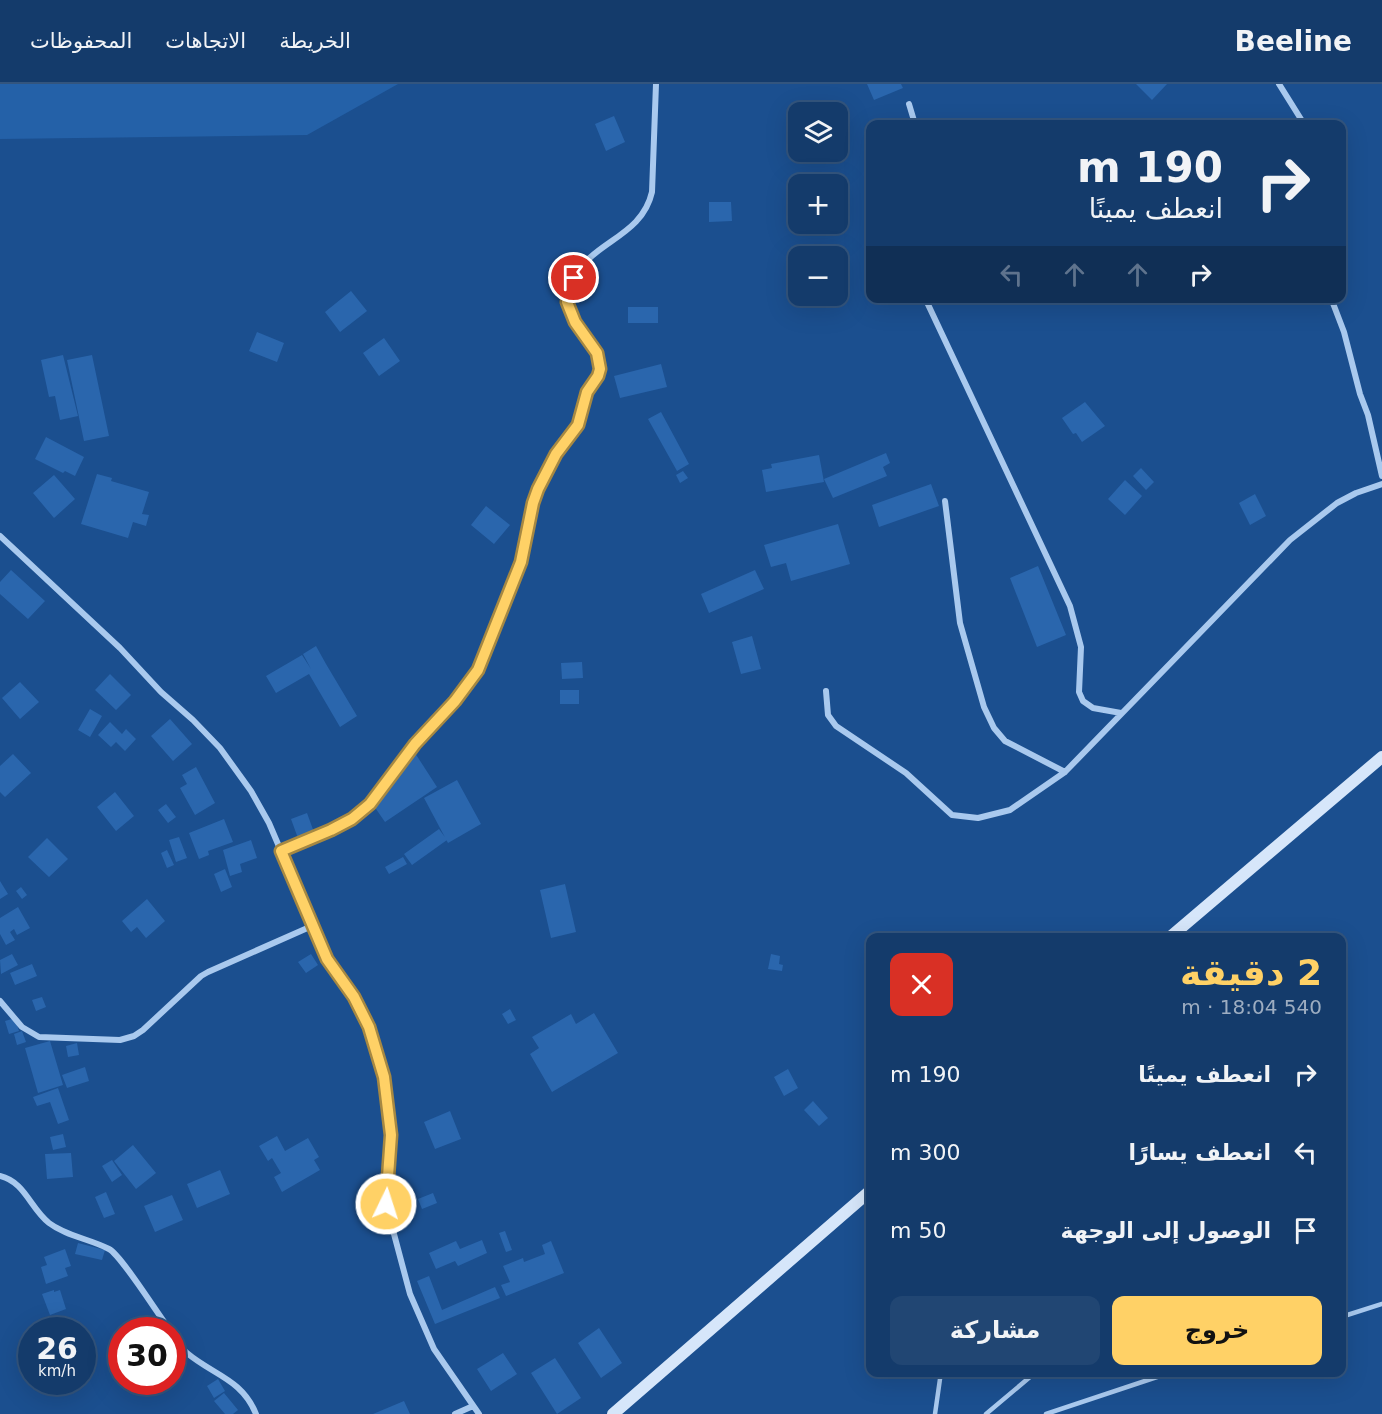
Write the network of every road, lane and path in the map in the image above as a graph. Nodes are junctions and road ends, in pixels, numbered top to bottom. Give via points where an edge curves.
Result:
1 (656, 84) edge
2 (1279, 84) edge
3 (909, 104) dead end
4 (914, 120) edge
5 (1302, 120) edge
6 (927, 303) edge
7 (1333, 303) edge
8 (1382, 476) edge
9 (1382, 484) edge
10 (945, 501) dead end
11 (0, 536) edge
12 (826, 691) dead end
13 (1121, 713) junction
14 (1382, 757) edge
15 (1065, 772) junction
16 (281, 851) junction
17 (312, 926) junction
18 (1175, 933) edge
19 (0, 1001) edge
20 (0, 1176) edge
21 (866, 1194) edge
22 (1382, 1304) edge
23 (1346, 1315) edge
24 (160, 1317) edge
25 (186, 1352) edge
26 (940, 1377) edge
27 (1030, 1377) edge
28 (1157, 1377) edge
29 (473, 1406) junction
30 (256, 1414) edge
31 (455, 1414) edge
32 (479, 1414) edge
33 (613, 1414) edge
34 (935, 1414) edge
35 (986, 1414) edge
36 (1046, 1414) edge

1 - 16 street via 649,206 631,228 579,269 568,294 575,322 597,353 598,376 587,392 578,425 556,454 538,489 521,562 478,670 370,804 352,819
2 - 5 street
3 - 4 street
6 - 13 street via 1070,606 1081,646 1079,692 1083,701 1093,708
7 - 8 street via 1368,415
9 - 13 street via 1337,503 1290,540
10 - 15 street via 960,623 984,707 1005,741
11 - 16 street via 220,748 251,791
12 - 15 street via 828,714 836,726 906,773 952,815 978,818 1010,810
13 - 15 street
14 - 18 main road
16 - 17 street
17 - 19 street via 201,976 143,1030 120,1040 39,1037 22,1027
17 - 29 street via 327,959 354,997 369,1027 384,1077 391,1135 386,1204 410,1294 434,1349
20 - 24 street via 21,1187 41,1215 57,1228 114,1252
21 - 33 main road
22 - 23 lane
25 - 30 street via 243,1390
26 - 34 lane
27 - 35 lane
28 - 36 lane
29 - 31 street
29 - 32 street

